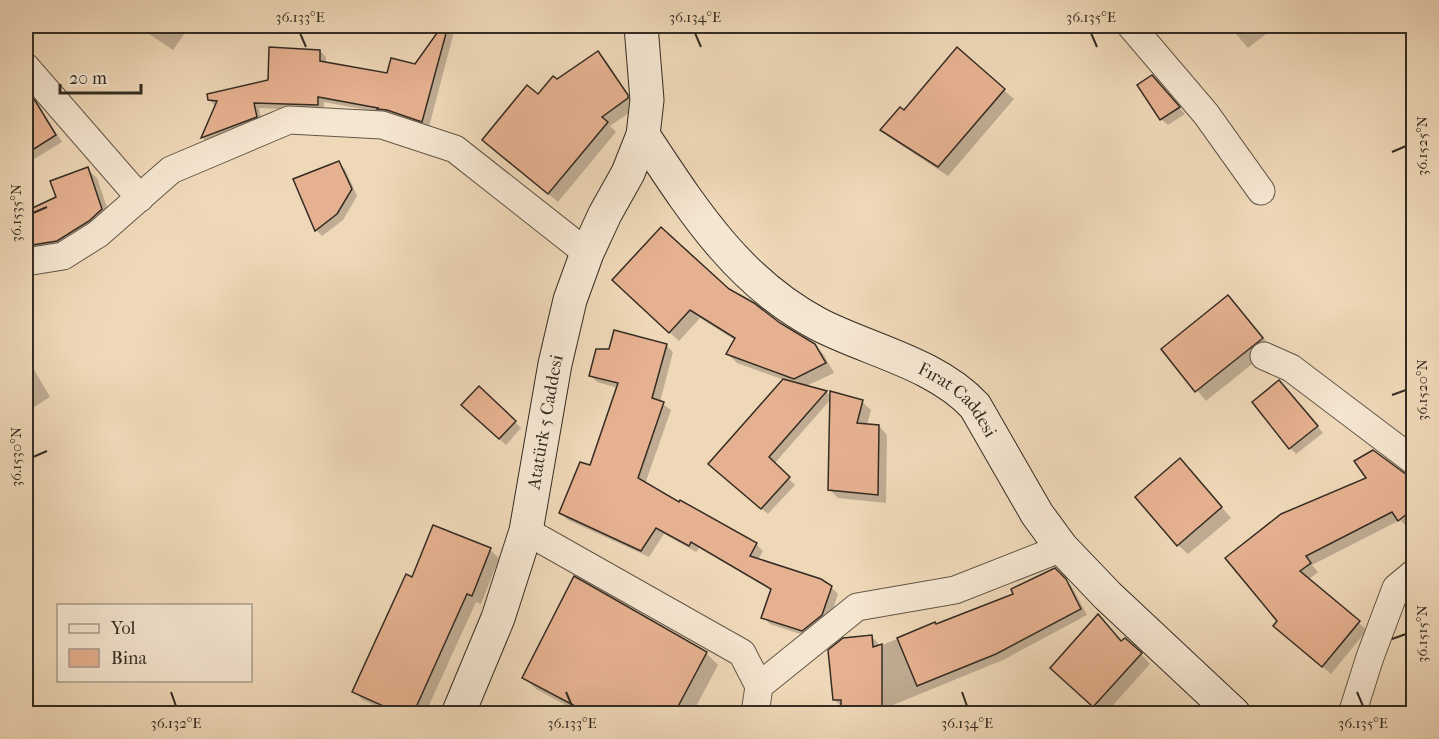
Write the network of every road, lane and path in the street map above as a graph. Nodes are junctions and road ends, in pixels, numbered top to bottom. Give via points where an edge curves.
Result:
1 (641, 26) edge
2 (1131, 26) edge
3 (26, 67) edge
4 (643, 135) junction
5 (1261, 191) dead end
6 (140, 198) junction
7 (587, 253) junction
8 (26, 262) edge
9 (1264, 356) dead end
10 (1413, 461) edge
11 (526, 531) junction
12 (1062, 548) junction
13 (1413, 573) edge
14 (759, 686) junction
15 (458, 714) edge
16 (755, 714) edge
17 (1234, 714) edge
18 (1352, 714) edge

1 - 4 street, Atatürk 5 Caddesi via 648,100
2 - 5 street via 1206,114
3 - 6 street
4 - 7 street, Atatürk 5 Caddesi
4 - 12 street, Fırat Caddesi via 712,236 782,301 818,324 960,390 975,406 1037,514
6 - 7 street via 171,170 290,120 382,125 455,149
6 - 8 street via 99,234 63,256
7 - 11 street, Atatürk 5 Caddesi via 570,300 555,364
9 - 10 street via 1291,368
11 - 14 street via 742,653
11 - 15 street, Atatürk 5 Caddesi via 498,618
12 - 14 street via 955,590 857,607
12 - 17 street, Fırat Caddesi
13 - 18 street via 1396,588
14 - 16 street

